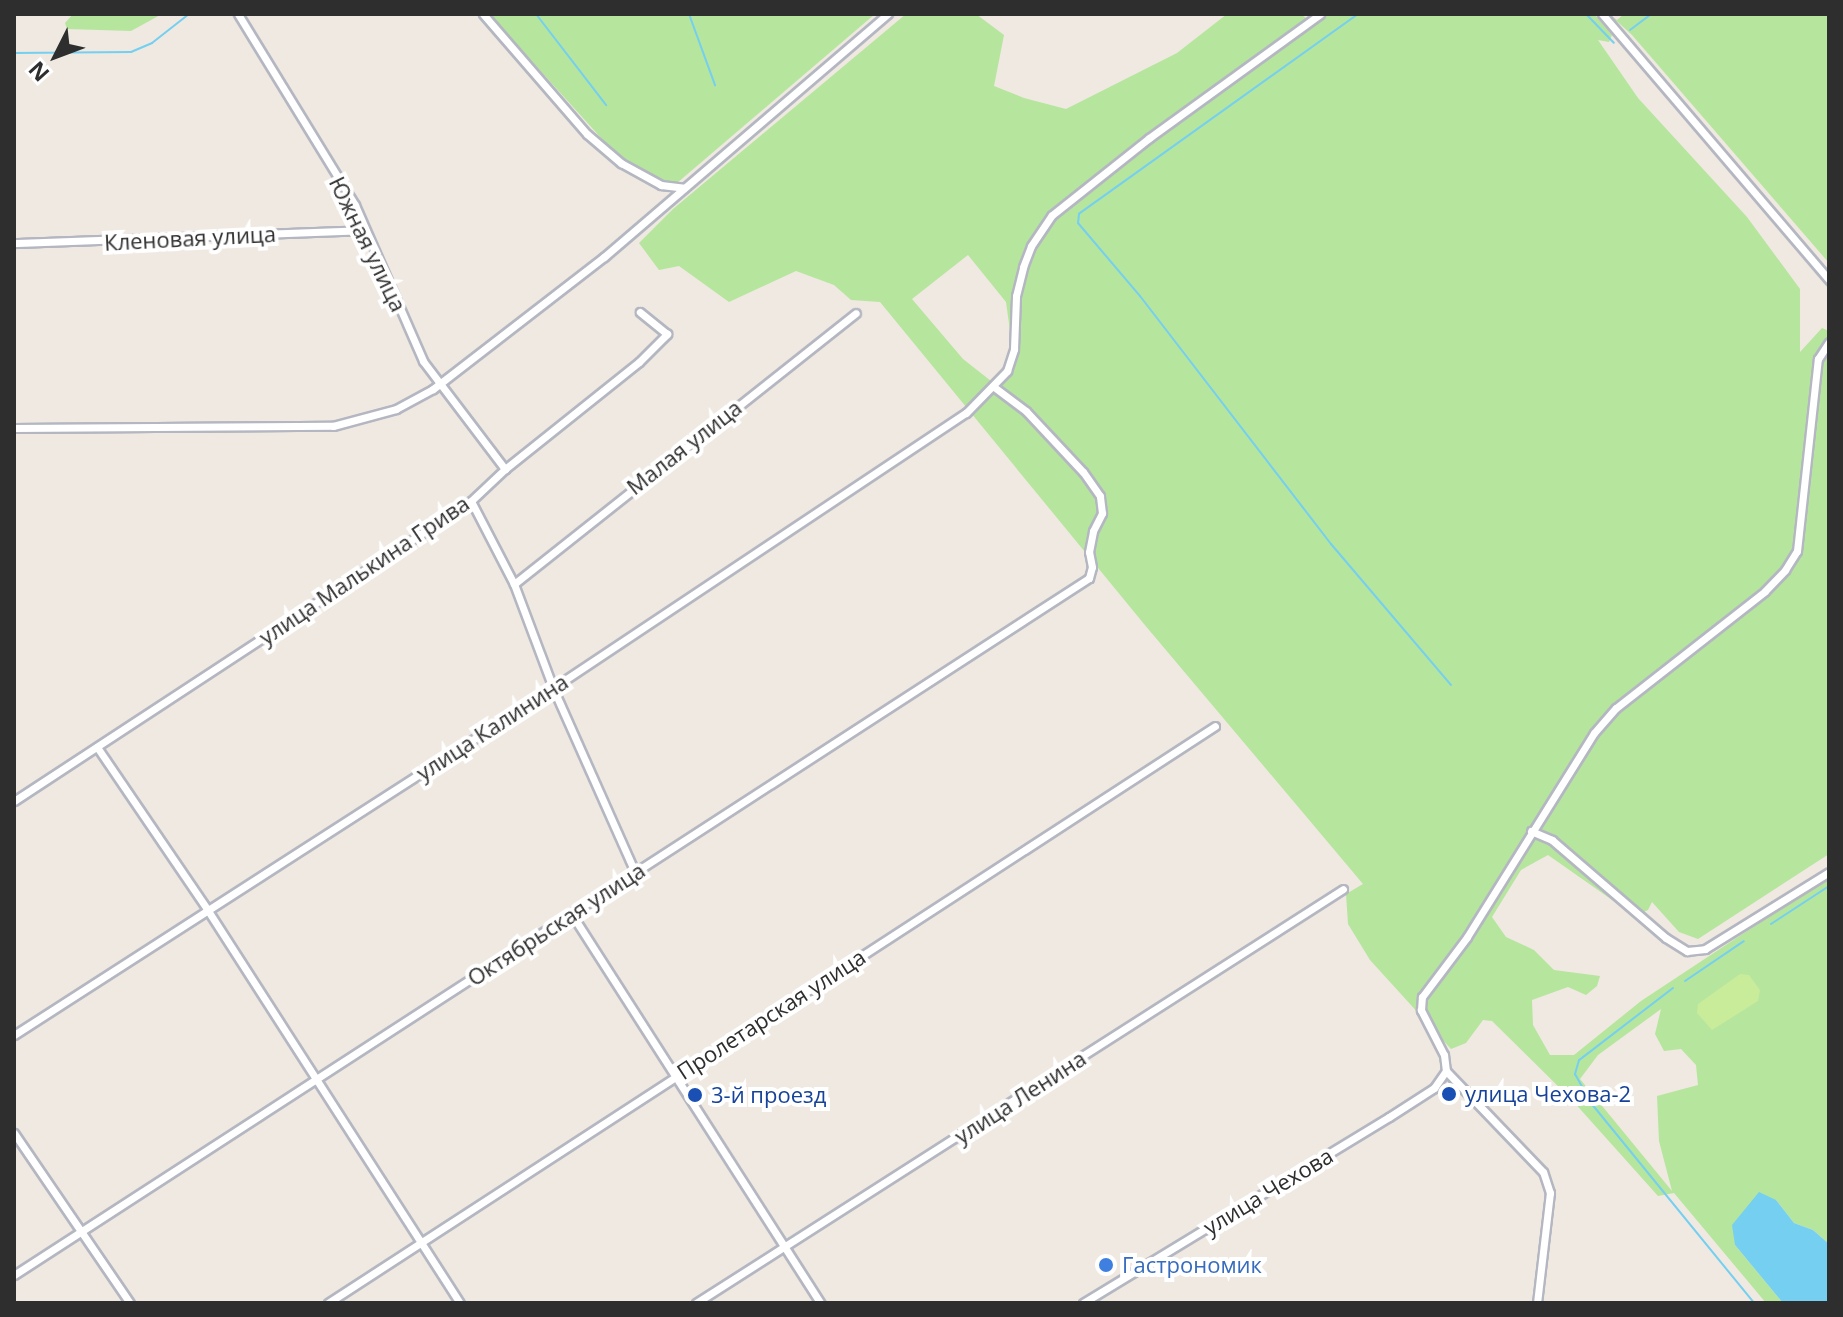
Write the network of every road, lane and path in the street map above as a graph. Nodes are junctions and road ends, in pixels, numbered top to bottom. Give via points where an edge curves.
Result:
1 (238, 14) edge
2 (483, 14) edge
3 (888, 14) edge
4 (1320, 14) edge
5 (1602, 14) edge
6 (684, 188) junction
7 (365, 230) junction
8 (14, 243) edge
9 (1829, 280) edge
10 (640, 312) dead end
11 (856, 313) dead end
12 (1829, 342) edge
13 (440, 385) junction
14 (994, 387) junction
15 (14, 428) edge
16 (505, 469) junction
17 (471, 501) junction
18 (514, 584) junction
19 (553, 688) junction
20 (1215, 726) dead end
21 (97, 747) junction
22 (14, 801) edge
23 (1531, 831) junction
24 (1829, 872) edge
25 (636, 874) junction
26 (1343, 889) dead end
27 (207, 909) junction
28 (571, 913) junction
29 (14, 1035) edge
30 (1446, 1071) junction
31 (675, 1076) junction
32 (316, 1081) junction
33 (14, 1133) edge
34 (82, 1232) junction
35 (420, 1242) junction
36 (785, 1249) junction
37 (14, 1275) edge
38 (1088, 1302) edge
39 (130, 1303) edge
40 (328, 1303) edge
41 (460, 1303) edge
42 (696, 1303) edge
43 (820, 1303) edge
44 (1537, 1303) edge

1 - 7 street, Южная улица via 355,205
2 - 6 street via 587,134 621,163 661,185
3 - 6 street
4 - 14 street, улица Калинина via 1052,215 1023,267 1014,349 1007,371
5 - 9 street
6 - 13 street
7 - 8 street, Кленовая улица
7 - 13 street, Южная улица via 423,361
10 - 16 street, улица Малькина Грива via 667,334
11 - 18 street, Малая улица
12 - 23 street via 1818,359 1797,551 1765,591 1616,708
13 - 15 street via 396,409 333,426
13 - 16 street, Южная улица
14 - 19 street, улица Калинина via 966,413
14 - 25 street, Октябрьская улица via 1026,411 1100,496 1102,513 1093,531 1089,578
16 - 17 street, улица Малькина Грива
17 - 18 street
17 - 21 street, улица Малькина Грива
18 - 19 street
19 - 25 street
19 - 27 street, улица Калинина
20 - 31 street, Пролетарская улица
21 - 22 street, улица Малькина Грива
21 - 27 street
23 - 24 street via 1552,840 1687,951 1705,949
23 - 30 street via 1467,937 1422,997 1421,1010 1444,1055
25 - 28 street, Октябрьская улица
26 - 36 street, улица Ленина
27 - 29 street, улица Калинина
27 - 32 street
28 - 31 street
28 - 32 street, Октябрьская улица
30 - 38 street, улица Чехова via 1434,1088 1400,1110
30 - 44 street via 1543,1172 1550,1193
31 - 35 street, Пролетарская улица
31 - 36 street
32 - 34 street, Октябрьская улица
32 - 35 street
33 - 34 street
34 - 37 street, Октябрьская улица
34 - 39 street
35 - 40 street, Пролетарская улица
35 - 41 street
36 - 42 street, улица Ленина
36 - 43 street

